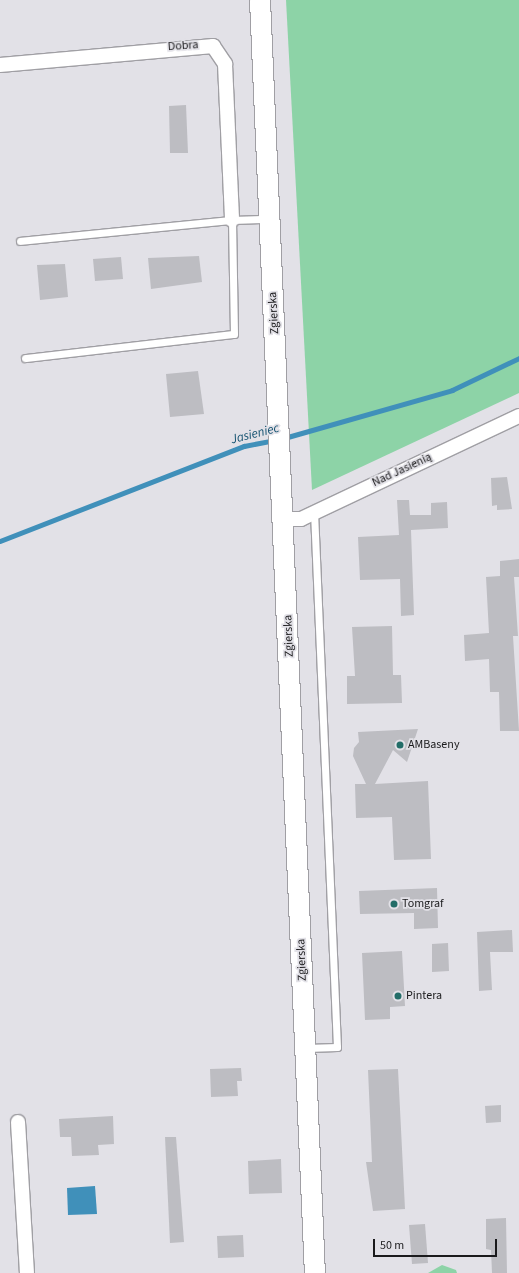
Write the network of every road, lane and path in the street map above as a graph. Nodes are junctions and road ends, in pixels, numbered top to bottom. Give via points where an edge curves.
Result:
1 (260, 0) edge
2 (0, 65) edge
3 (270, 219) junction
4 (232, 220) junction
5 (20, 241) dead end
6 (25, 358) dead end
7 (519, 416) edge
8 (314, 512) junction
9 (284, 519) junction
10 (306, 1048) junction
11 (18, 1122) dead end
12 (27, 1273) edge
13 (316, 1273) edge

1 - 3 main road, Zgierska
2 - 4 street, Dobra via 213,46 225,64
3 - 4 lane
3 - 9 main road, Zgierska
4 - 5 lane
4 - 6 lane via 234,334
7 - 8 street, Nad Jasienią
8 - 9 street, Nad Jasienią via 301,519
8 - 10 lane via 337,1047
9 - 10 main road, Zgierska
10 - 13 main road, Zgierska
11 - 12 street

